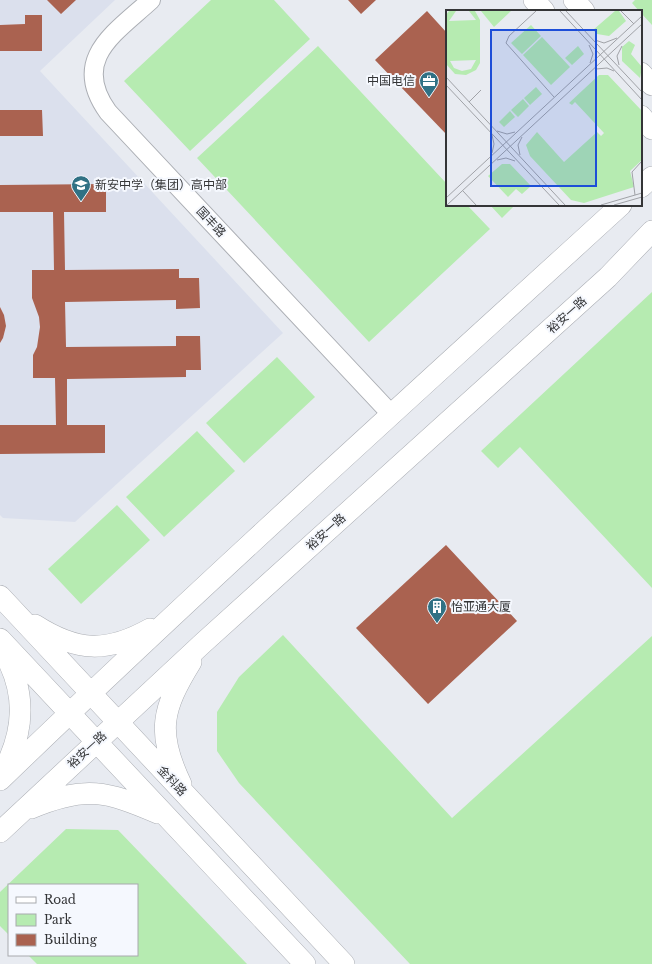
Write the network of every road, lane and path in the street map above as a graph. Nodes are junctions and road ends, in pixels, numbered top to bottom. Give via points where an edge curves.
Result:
1 (151, 0) edge
2 (534, 0) edge
3 (574, 0) edge
4 (543, 10) edge
5 (583, 10) edge
6 (642, 62) edge
7 (652, 67) edge
8 (642, 74) edge
9 (652, 85) edge
10 (642, 117) edge
11 (652, 128) edge
12 (652, 177) edge
13 (642, 186) edge
14 (609, 206) edge
15 (620, 206) edge
16 (652, 231) edge
17 (579, 244) junction
18 (652, 244) edge
19 (608, 277) junction
20 (392, 415) junction
21 (0, 596) edge
22 (14, 612) junction
23 (172, 617) junction
24 (0, 639) edge
25 (203, 643) junction
26 (0, 646) edge
27 (90, 693) junction
28 (69, 714) junction
29 (117, 722) junction
30 (96, 742) junction
31 (0, 777) edge
32 (0, 780) edge
33 (188, 798) junction
34 (22, 812) junction
35 (165, 816) junction
36 (0, 832) edge
37 (305, 964) edge
38 (344, 964) edge

1 - 20 street, 国丰路 via 110,38 96,57 94,84 101,103
2 - 4 main road
3 - 5 main road
6 - 7 main road
8 - 9 main road
10 - 11 main road
12 - 13 main road
14 - 17 main road
15 - 17 main road
16 - 19 main road, 裕安一路
17 - 20 main road
18 - 19 main road via 641,249
19 - 25 main road, 裕安一路
20 - 23 main road
21 - 22 main road, 金科路
22 - 23 main road via 62,640 79,645 98,646 129,640
22 - 27 main road, 金科路
23 - 27 main road
24 - 28 main road
25 - 29 main road, 裕安一路
25 - 33 main road via 174,694 165,724 169,754
26 - 31 main road via 15,675 21,708 12,756
27 - 28 main road
27 - 29 main road, 金科路
28 - 30 main road
28 - 32 main road
29 - 30 main road, 裕安一路
29 - 33 main road, 金科路
30 - 34 main road, 裕安一路
30 - 35 main road
33 - 38 main road, 金科路
34 - 35 main road via 48,801 78,793 92,793 117,797
34 - 36 main road, 裕安一路
35 - 37 main road

